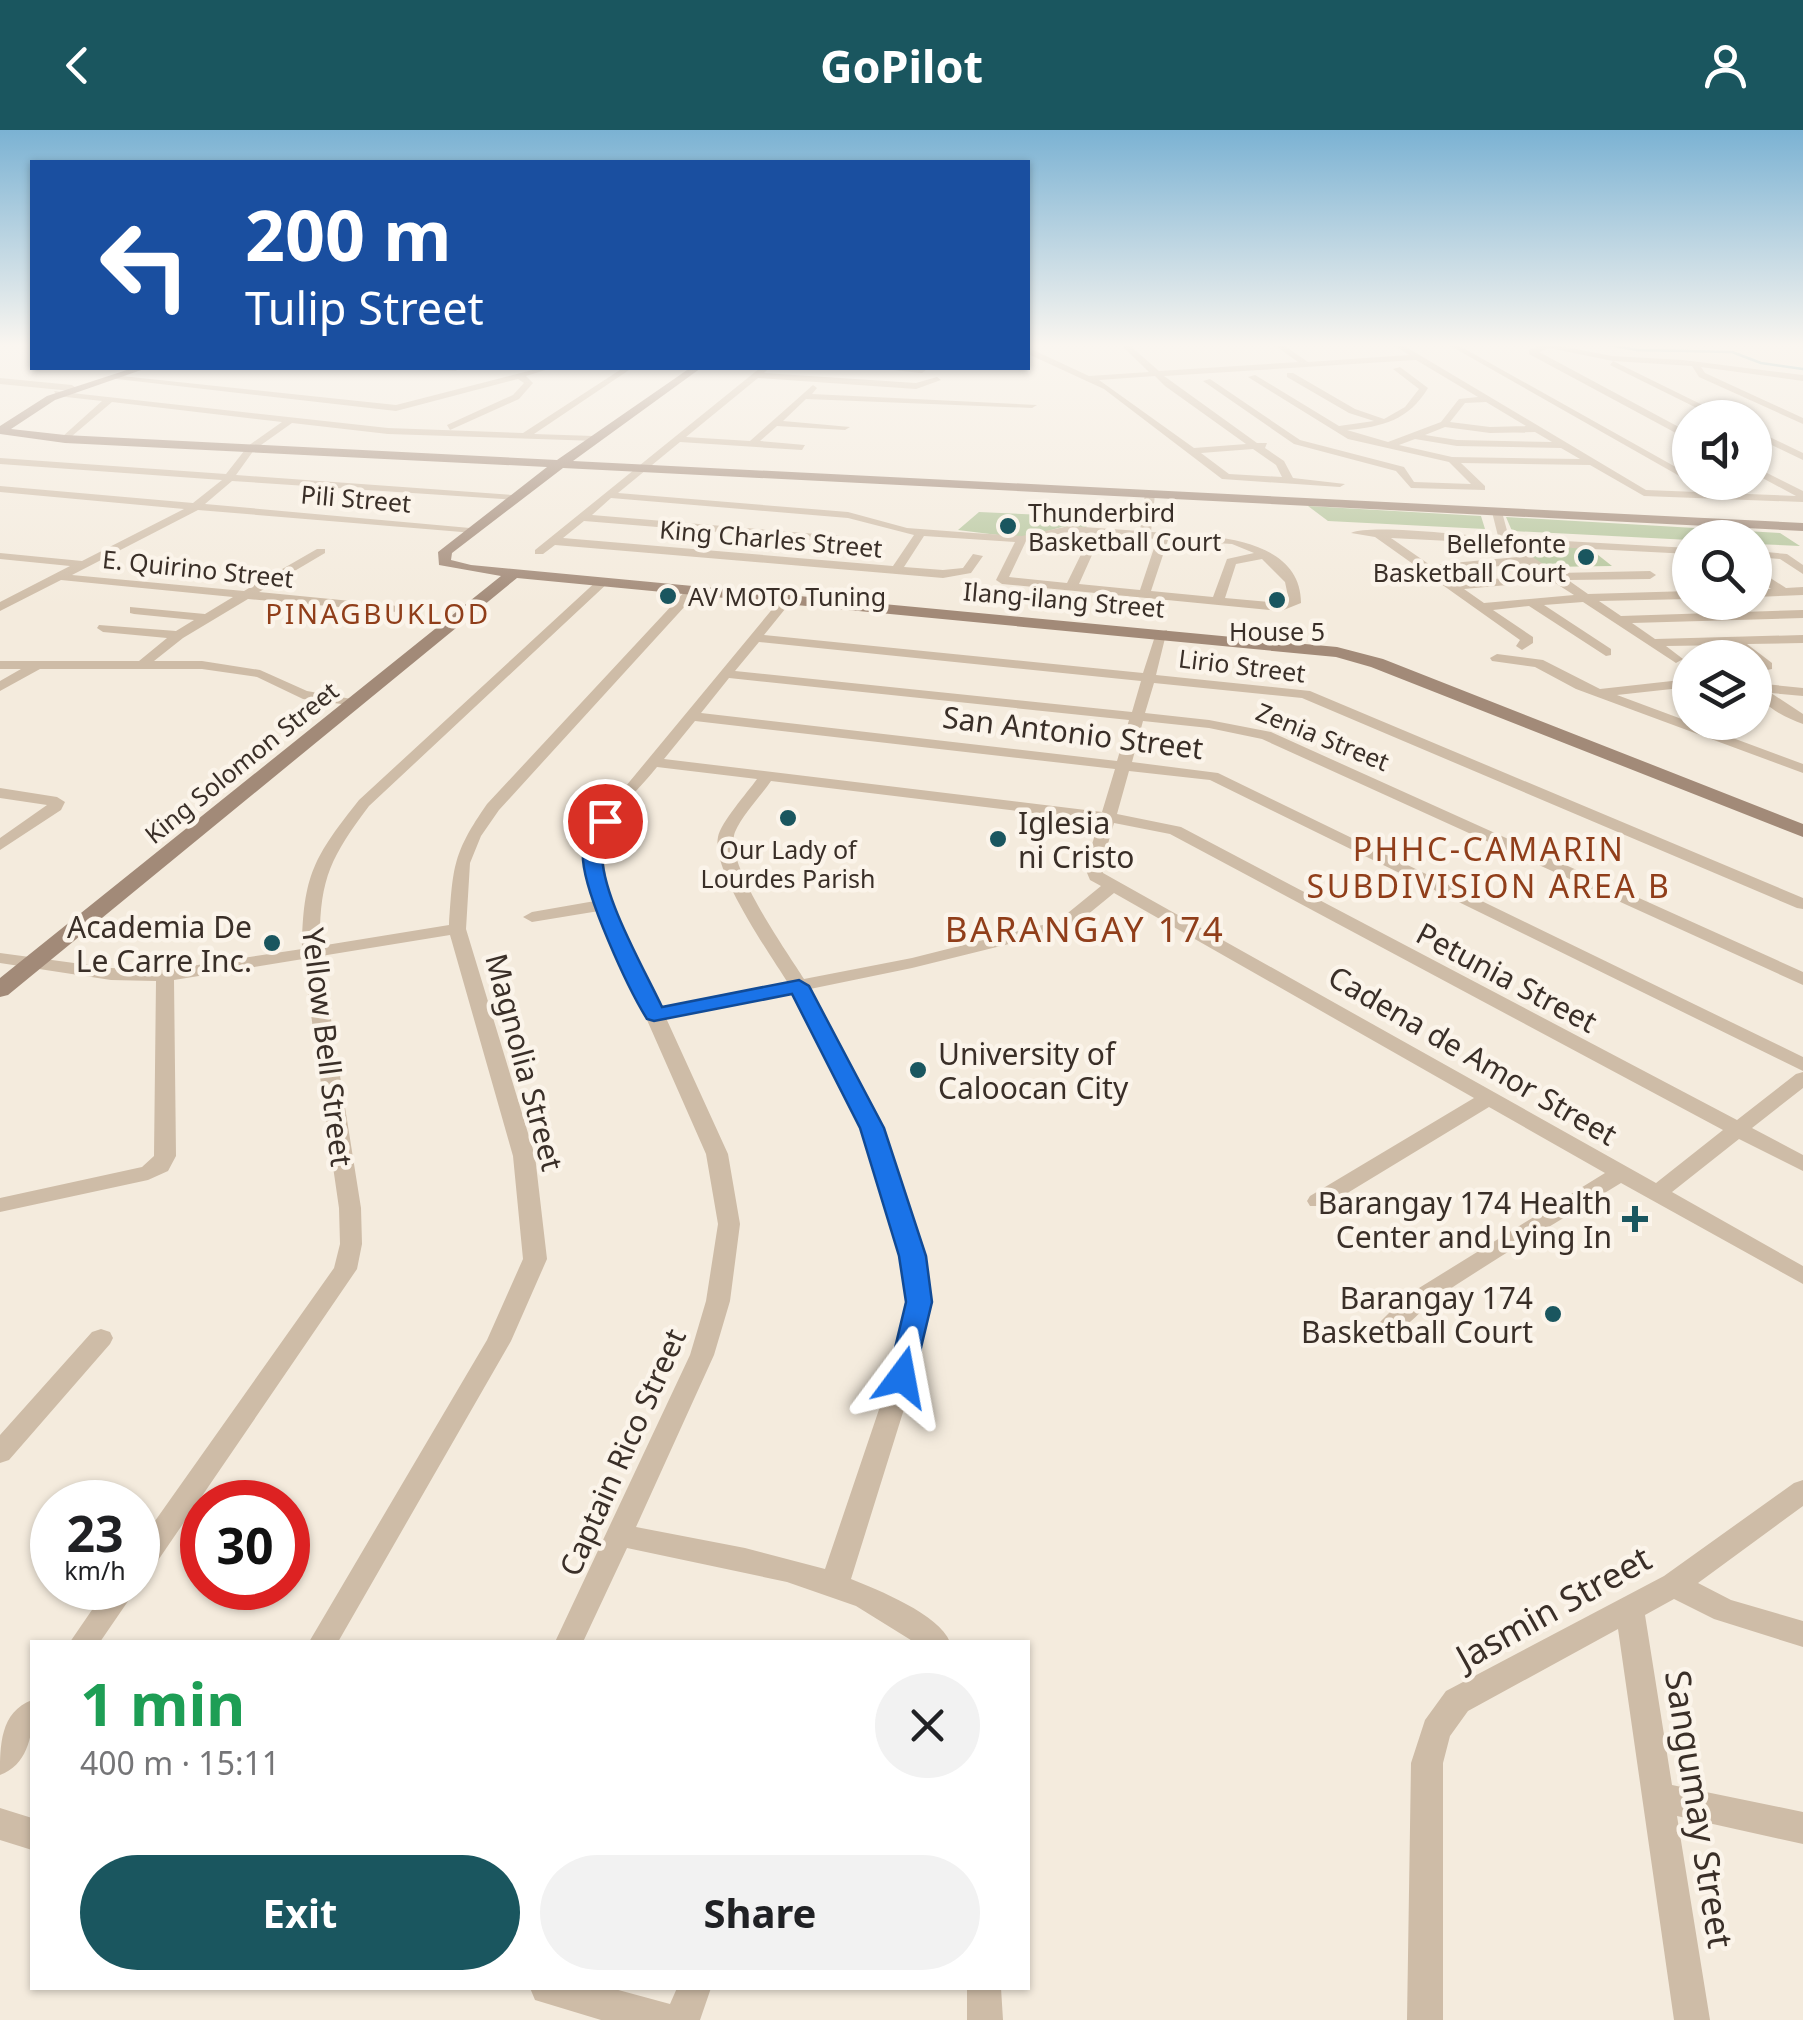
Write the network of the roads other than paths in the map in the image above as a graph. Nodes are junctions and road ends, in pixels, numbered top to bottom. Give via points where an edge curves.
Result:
1 (73, 432) edge
2 (272, 432) edge
3 (447, 432) edge
4 (531, 432) edge
5 (604, 432) edge
6 (684, 432) edge
7 (764, 432) edge
8 (1166, 432) edge
9 (1238, 432) edge
10 (1283, 432) edge
11 (1347, 432) edge
12 (1425, 432) edge
13 (1540, 432) edge
14 (1608, 432) edge
15 (1, 433) edge
16 (528, 434) junction
17 (1416, 436) junction
18 (65, 439) junction
19 (594, 439) junction
20 (674, 440) junction
21 (1298, 442) junction
22 (1772, 442) edge
23 (752, 444) junction
24 (1562, 445) junction
25 (1258, 446) junction
26 (1388, 446) junction
27 (802, 447) dead end
28 (252, 448) junction
29 (1191, 451) junction
30 (1803, 457) edge
31 (1356, 458) junction
32 (1452, 460) junction
33 (0, 461) edge
34 (1590, 462) junction
35 (558, 465) junction
36 (1672, 468) edge
37 (637, 469) junction
38 (230, 476) junction
39 (1772, 480) edge
40 (1289, 482) junction
41 (1342, 483) junction
42 (0, 490) edge
43 (607, 494) junction
44 (1150, 494) junction
45 (1672, 495) edge
46 (1772, 497) edge
47 (1803, 497) edge
48 (512, 498) junction
49 (1345, 504) junction
50 (195, 506) junction
51 (1492, 512) junction
52 (581, 517) junction
53 (868, 518) junction
54 (1803, 527) edge
55 (1098, 530) junction
56 (470, 531) junction
57 (921, 532) junction
58 (1357, 533) dead end
59 (1145, 534) junction
60 (1378, 534) junction
61 (1164, 536) junction
62 (840, 540) junction
63 (1022, 540) junction
64 (552, 541) junction
65 (1499, 541) junction
66 (1615, 547) junction
67 (1670, 550) edge
68 (321, 551) dead end
69 (1401, 551) junction
70 (539, 552) dead end
71 (1262, 555) junction
72 (1772, 555) edge
73 (0, 556) edge
74 (977, 556) dead end
75 (1528, 560) junction
76 (83, 564) junction
77 (821, 565) junction
78 (1426, 568) junction
79 (1803, 570) edge
80 (896, 571) junction
81 (514, 573) junction
82 (1650, 575) junction
83 (59, 577) junction
84 (1554, 577) junction
85 (604, 582) junction
86 (1772, 584) edge
87 (1452, 587) junction
88 (1071, 588) junction
89 (1672, 588) edge
90 (692, 590) junction
91 (1803, 591) edge
92 (1772, 592) edge
93 (1784, 592) junction
94 (1144, 595) junction
95 (1672, 595) edge
96 (246, 596) junction
97 (788, 598) junction
98 (1585, 598) junction
99 (1218, 601) junction
100 (1531, 602) junction
101 (1480, 607) junction
102 (0, 608) edge
103 (392, 609) dead end
104 (134, 610) dead end
105 (1803, 614) edge
106 (208, 618) junction
107 (1617, 620) junction
108 (102, 628) dead end
109 (1162, 633) junction
110 (178, 635) junction
111 (755, 638) junction
112 (1787, 639) junction
113 (1803, 639) edge
114 (1760, 640) edge
115 (1652, 643) junction
116 (1672, 643) edge
117 (1522, 646) dead end
118 (1803, 650) edge
119 (1606, 652) dead end
120 (1672, 656) edge
121 (1498, 658) dead end
122 (144, 663) junction
123 (0, 665) edge
124 (37, 665) junction
125 (725, 674) junction
126 (1149, 677) junction
127 (1672, 684) edge
128 (0, 686) edge
129 (1772, 689) edge
130 (1803, 692) edge
131 (1600, 693) junction
132 (1772, 702) edge
133 (352, 703) junction
134 (690, 716) junction
135 (1137, 718) junction
136 (1803, 720) edge
137 (653, 762) junction
138 (1123, 764) junction
139 (1803, 769) edge
140 (767, 776) junction
141 (0, 793) edge
142 (1108, 817) junction
143 (1803, 830) edge
144 (0, 845) edge
145 (1113, 886) junction
146 (605, 904) junction
147 (1803, 904) edge
148 (532, 917) dead end
149 (456, 930) junction
150 (311, 952) junction
151 (0, 958) edge
152 (34, 963) junction
153 (165, 976) junction
154 (1803, 979) edge
155 (799, 986) junction
156 (0, 990) edge
157 (654, 1015) junction
158 (1803, 1065) edge
159 (1803, 1078) edge
160 (1489, 1098) junction
161 (1736, 1131) junction
162 (1803, 1164) edge
163 (1620, 1174) junction
164 (1656, 1194) junction
165 (1318, 1201) dead end
166 (0, 1205) edge
167 (1803, 1276) edge
168 (1387, 1327) dead end
169 (101, 1338) dead end
170 (0, 1453) edge
171 (1803, 1491) edge
172 (160, 1535) edge
173 (620, 1535) junction
174 (835, 1583) junction
175 (1674, 1585) junction
176 (107, 1610) edge
177 (1630, 1610) junction
178 (1803, 1634) edge
179 (85, 1640) edge
180 (324, 1640) edge
181 (571, 1640) edge
182 (933, 1640) edge
183 (30, 1717) edge
184 (0, 1760) edge
185 (1659, 1797) junction
186 (0, 1824) edge
187 (1803, 1828) edge
188 (30, 1833) edge
189 (555, 1990) edge
190 (693, 1990) edge
191 (984, 1990) edge
192 (666, 2020) edge
193 (682, 2020) edge
194 (985, 2020) edge
195 (1425, 2020) edge
196 (1692, 2020) edge

1 - 18 street
2 - 28 street
3 - 16 street
4 - 16 street
5 - 19 main road, Ilang-ilang Street
6 - 20 street
7 - 23 street
8 - 29 street
9 - 25 street
10 - 21 street
11 - 26 street
12 - 17 street
13 - 24 street
14 - 36 street
15 - 18 main road
16 - 19 street
17 - 24 street
17 - 26 street
18 - 28 main road
19 - 35 main road, Ilang-ilang Street
20 - 23 street
20 - 37 street
21 - 25 street
21 - 31 street
22 - 30 street
23 - 27 street
24 - 34 street
25 - 29 street
25 - 40 street via 1280,463
26 - 31 street
26 - 32 street
28 - 35 main road
28 - 38 street
29 - 40 street via 1229,478
31 - 32 street via 1400,468 1415,486 1481,488
31 - 41 street via 1343,464
32 - 34 street
33 - 38 street
34 - 45 street via 1644,494
35 - 37 main road
35 - 48 main road, Ilang-ilang Street
37 - 43 street
37 - 44 main road
38 - 48 street
38 - 50 street
39 - 47 street
40 - 41 street
41 - 49 street
42 - 50 street, Pili Street
43 - 52 street
43 - 53 street
44 - 49 main road
44 - 59 street
46 - 47 street
48 - 56 main road, Ilang-ilang Street
49 - 51 main road
50 - 56 street, Pili Street
50 - 76 street
51 - 54 main road
51 - 65 street
52 - 62 street
52 - 64 street
53 - 57 street
53 - 62 street
55 - 59 street
55 - 63 street via 1064,528
55 - 88 street
56 - 81 main road, Ilang-ilang Street via 444,562
57 - 63 street
57 - 80 street
58 - 60 street
59 - 61 street
60 - 65 street
60 - 69 street
61 - 71 street via 1233,540
61 - 94 street
62 - 77 street
63 - 88 street via 1002,580
64 - 70 street
64 - 77 street, King Charles Street
65 - 66 street
65 - 69 street
65 - 75 street
66 - 67 street
66 - 82 street
68 - 96 street
69 - 78 street
71 - 99 street via 1231,561
71 - 99 street via 1296,586 1294,605
72 - 79 street
73 - 76 street
74 - 80 street, King Charles Street via 960,573
75 - 78 street
75 - 84 street
76 - 83 street
77 - 80 street, King Charles Street
78 - 87 street
81 - 85 main road, Ilang-ilang Street
81 - 133 main road, King Solomon Street
82 - 84 street
82 - 89 street
83 - 96 street, E. Quirino Street
83 - 102 street
84 - 87 street
84 - 98 street
85 - 90 main road, Ilang-ilang Street
85 - 150 street, Yellow Bell Street via 347,822 316,879
86 - 93 street
87 - 101 street
88 - 94 street
90 - 97 main road, Ilang-ilang Street
90 - 149 street, Magnolia Street via 472,836 462,863
91 - 93 street
92 - 93 street
94 - 99 street
95 - 98 street
96 - 103 street, E. Quirino Street
96 - 106 street
97 - 109 main road, Ilang-ilang Street
97 - 111 street, Captain Rico Street
98 - 100 street
98 - 107 street
100 - 101 street
100 - 119 street
101 - 117 street via 1528,640
104 - 106 street
105 - 107 street
106 - 110 street
107 - 115 street
108 - 110 street
109 - 126 street
109 - 143 main road, Ilang-ilang Street via 1302,646 1377,663
110 - 122 street
111 - 125 street, Captain Rico Street
111 - 126 street, Lirio Street
112 - 113 street
112 - 114 street
112 - 118 street
115 - 116 street
115 - 120 street
121 - 131 street via 1538,663
122 - 124 street
122 - 133 street via 242,670 303,694
123 - 124 street
124 - 128 street
125 - 134 street, Captain Rico Street
125 - 135 street, Zenia Street
126 - 135 street
126 - 147 street, Lirio Street via 1289,690 1324,700
127 - 131 street
129 - 130 street
131 - 139 street
132 - 136 street
133 - 152 main road, King Solomon Street
134 - 137 street, Captain Rico Street
134 - 138 street, San Antonio Street
135 - 138 street
135 - 154 street, Zenia Street via 1278,740
137 - 140 street, Petunia Street
137 - 146 street, Captain Rico Street via 594,840
138 - 142 street
138 - 158 street, San Antonio Street via 1228,782
140 - 142 street, Petunia Street
140 - 155 street via 726,834 726,851 746,900
141 - 144 street via 57,802
142 - 145 street via 1092,868
142 - 161 street, Petunia Street via 1156,824 1195,840
145 - 155 street via 1064,924
145 - 160 street, Cadena de Amor Street
146 - 148 street
146 - 157 street, Captain Rico Street
149 - 150 street
149 - 180 street, Magnolia Street via 524,1156 535,1258 499,1341
150 - 153 street
150 - 172 street, Yellow Bell Street via 350,1208 346,1269
151 - 152 street
152 - 153 street
152 - 156 main road, King Solomon Street
153 - 166 street via 160,1166
155 - 157 street
155 - 174 street via 872,1128 912,1256 919,1302 902,1377
157 - 173 street, Captain Rico Street via 717,1154 726,1259 702,1355
159 - 161 street
160 - 163 street, Cadena de Amor Street
160 - 165 street
161 - 162 street, Petunia Street
161 - 164 street
163 - 164 street, Cadena de Amor Street
163 - 168 street via 1414,1302
164 - 167 street, Cadena de Amor Street
169 - 170 street
171 - 175 street, Jasmin Street
173 - 174 street
173 - 181 street, Captain Rico Street
174 - 182 street via 880,1601
175 - 177 street, Jasmin Street
175 - 178 street via 1724,1610
176 - 179 street
177 - 185 street, Sangumay Street
177 - 195 street, Jasmin Street via 1458,1702 1436,1730 1427,1763
183 - 184 street
185 - 187 street
185 - 196 street, Sangumay Street
186 - 188 street
189 - 192 street
190 - 193 street
191 - 194 street

